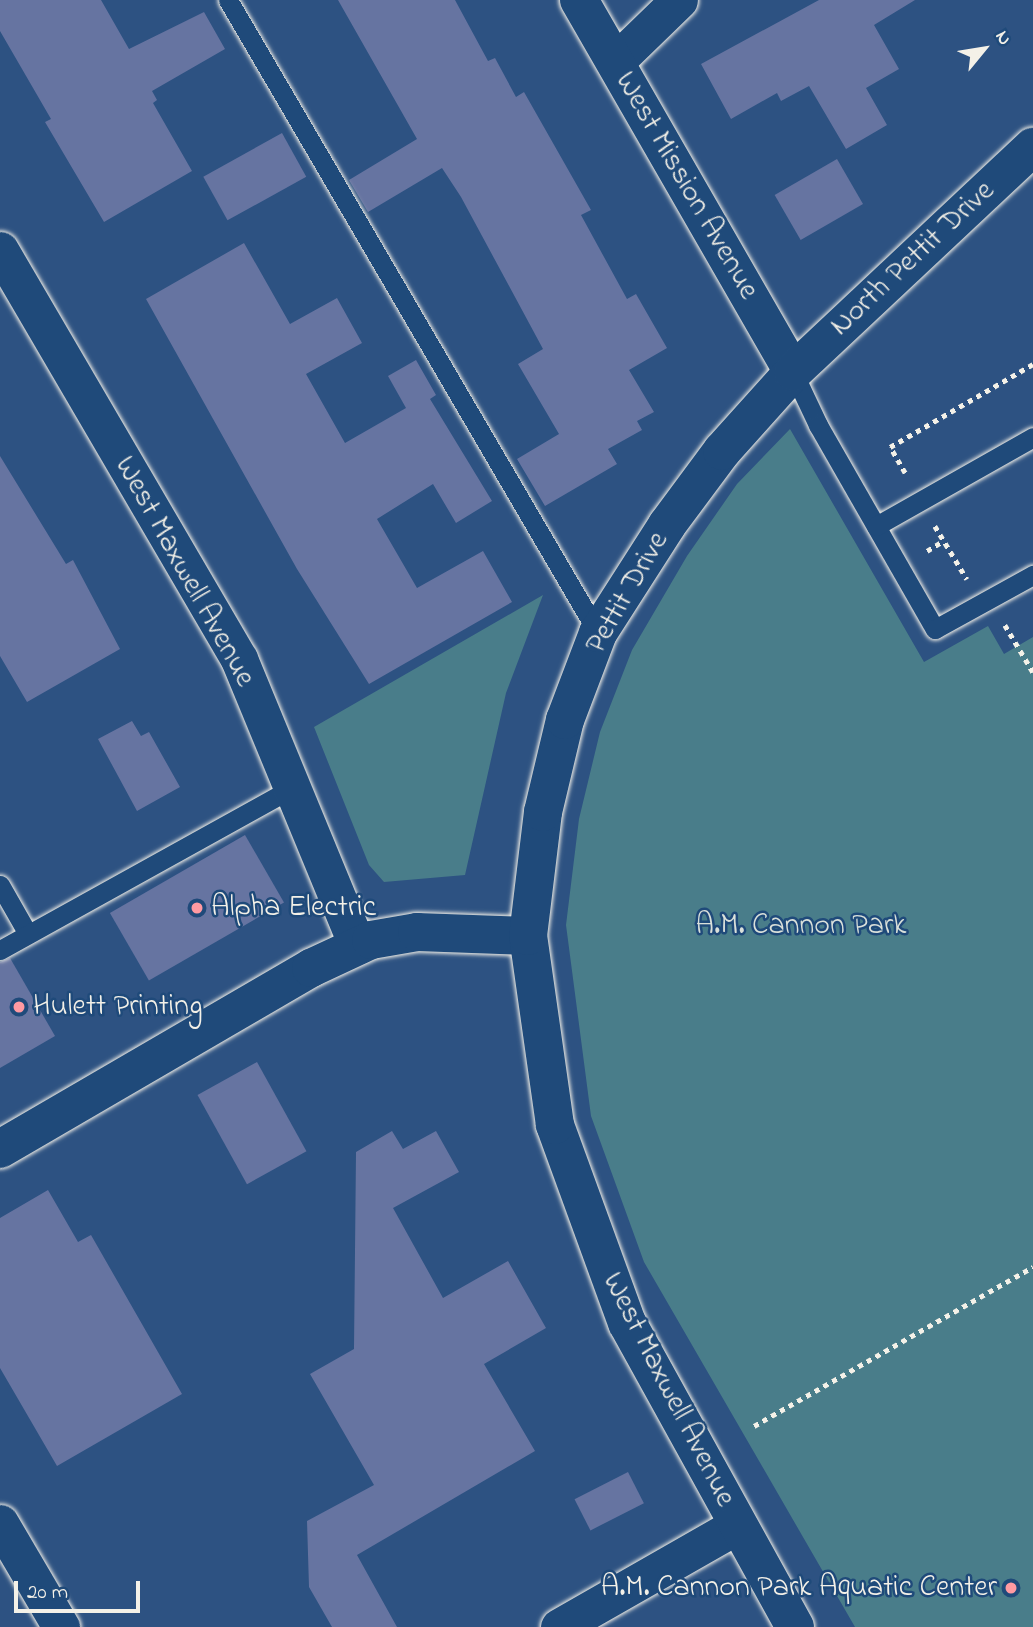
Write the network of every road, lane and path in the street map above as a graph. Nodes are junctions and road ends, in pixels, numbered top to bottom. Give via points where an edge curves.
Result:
1 (228, 0) edge
2 (579, 0) edge
3 (680, 0) edge
4 (615, 62) junction
5 (1033, 147) edge
6 (0, 250) edge
7 (793, 372) junction
8 (1033, 437) edge
9 (876, 526) junction
10 (1033, 575) edge
11 (598, 633) junction
12 (290, 789) junction
13 (0, 885) edge
14 (29, 934) junction
15 (528, 936) junction
16 (357, 946) junction
17 (0, 950) edge
18 (0, 1149) edge
19 (1033, 1267) edge
20 (754, 1426) dead end
21 (0, 1523) edge
22 (736, 1526) junction
23 (61, 1627) edge
24 (559, 1627) edge
25 (795, 1627) edge

1 - 11 lane
2 - 4 street, West Mission Avenue
3 - 4 street
4 - 7 street, West Mission Avenue
5 - 7 street, North Pettit Drive
6 - 12 street, West Maxwell Avenue via 239,659
7 - 9 lane
7 - 11 street, Pettit Drive via 722,451 667,525
8 - 9 lane
9 - 10 lane via 935,629
11 - 15 street, Pettit Drive via 565,720 543,812
12 - 14 lane
12 - 16 street, West Maxwell Avenue
13 - 14 lane
14 - 17 lane
15 - 16 street via 407,933
15 - 22 street, West Maxwell Avenue via 555,1125 590,1226 627,1323
16 - 18 street
19 - 20 path
21 - 23 street
22 - 24 street
22 - 25 street, West Maxwell Avenue

